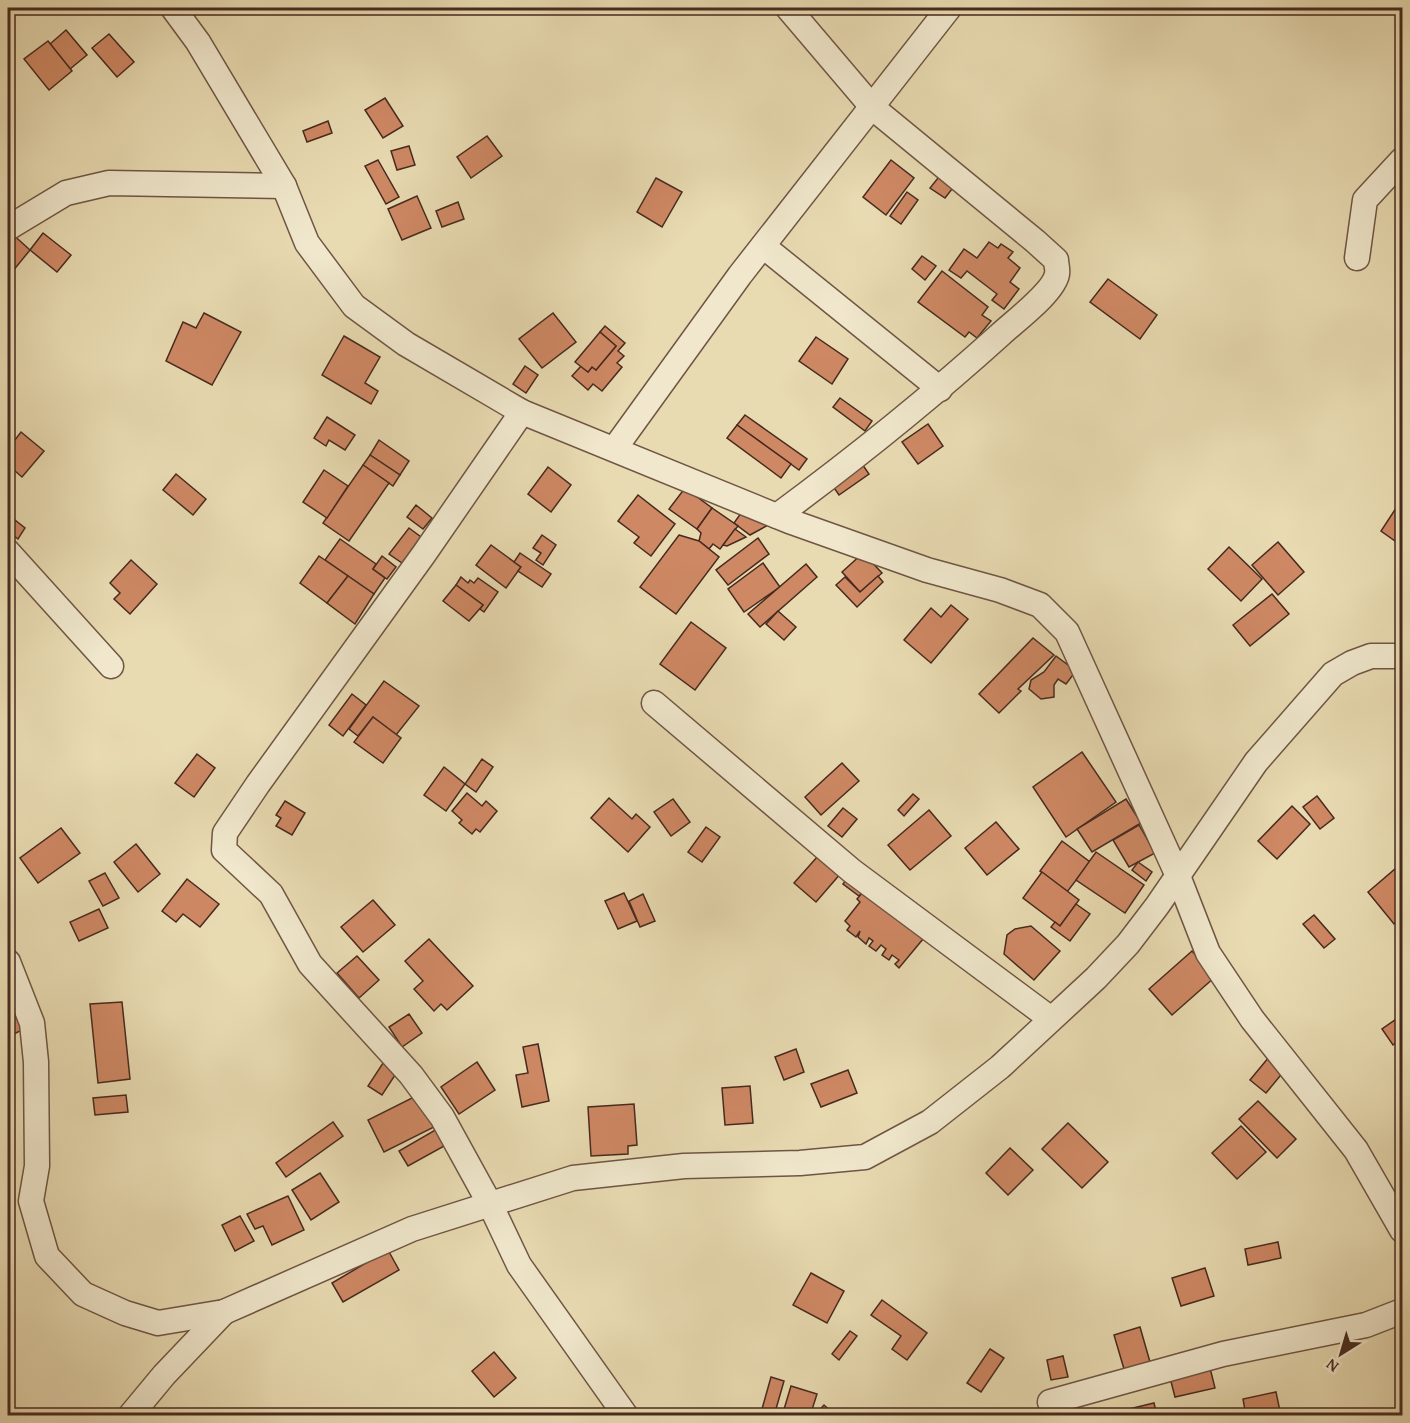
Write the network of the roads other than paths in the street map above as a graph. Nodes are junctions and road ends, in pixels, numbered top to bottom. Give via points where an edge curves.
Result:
1 (173, 8) edge
2 (788, 8) edge
3 (949, 8) edge
4 (873, 108) junction
5 (1402, 160) edge
6 (285, 186) junction
7 (8, 228) edge
8 (763, 246) junction
9 (1357, 258) dead end
10 (940, 389) junction
11 (522, 412) junction
12 (615, 448) junction
13 (777, 516) junction
14 (8, 552) edge
15 (1402, 656) edge
16 (111, 666) dead end
17 (654, 703) dead end
18 (1178, 876) junction
19 (8, 962) edge
20 (1051, 1019) junction
21 (491, 1206) junction
22 (1402, 1230) edge
23 (1402, 1311) edge
24 (224, 1312) junction
25 (1050, 1402) dead end
26 (130, 1416) edge
27 (626, 1416) edge

1 - 6 street via 198,42
2 - 4 street
3 - 4 street
4 - 8 street
4 - 10 street via 1056,260 1057,274 1048,289
5 - 9 street via 1365,200
6 - 7 street via 109,183 66,193
6 - 11 street via 307,243 354,306 406,344
8 - 10 street
8 - 12 street
10 - 13 street
11 - 12 street
11 - 21 street via 258,784 225,833 224,850 271,894 310,964 411,1075 442,1117
12 - 13 street
13 - 18 street via 927,570 1040,605 1066,632
14 - 16 street
15 - 18 street via 1371,656 1333,674 1256,762
17 - 20 street via 852,871
18 - 20 street via 1128,944
18 - 22 street via 1208,952 1252,1019 1356,1150
19 - 24 street via 32,1023 37,1166 31,1201 47,1256 83,1293 125,1313 158,1323
20 - 21 street via 930,1122 865,1156 819,1162 617,1172 573,1178
21 - 24 street via 412,1228
21 - 27 street via 519,1265
23 - 25 street via 1365,1325 1223,1354
24 - 26 street

